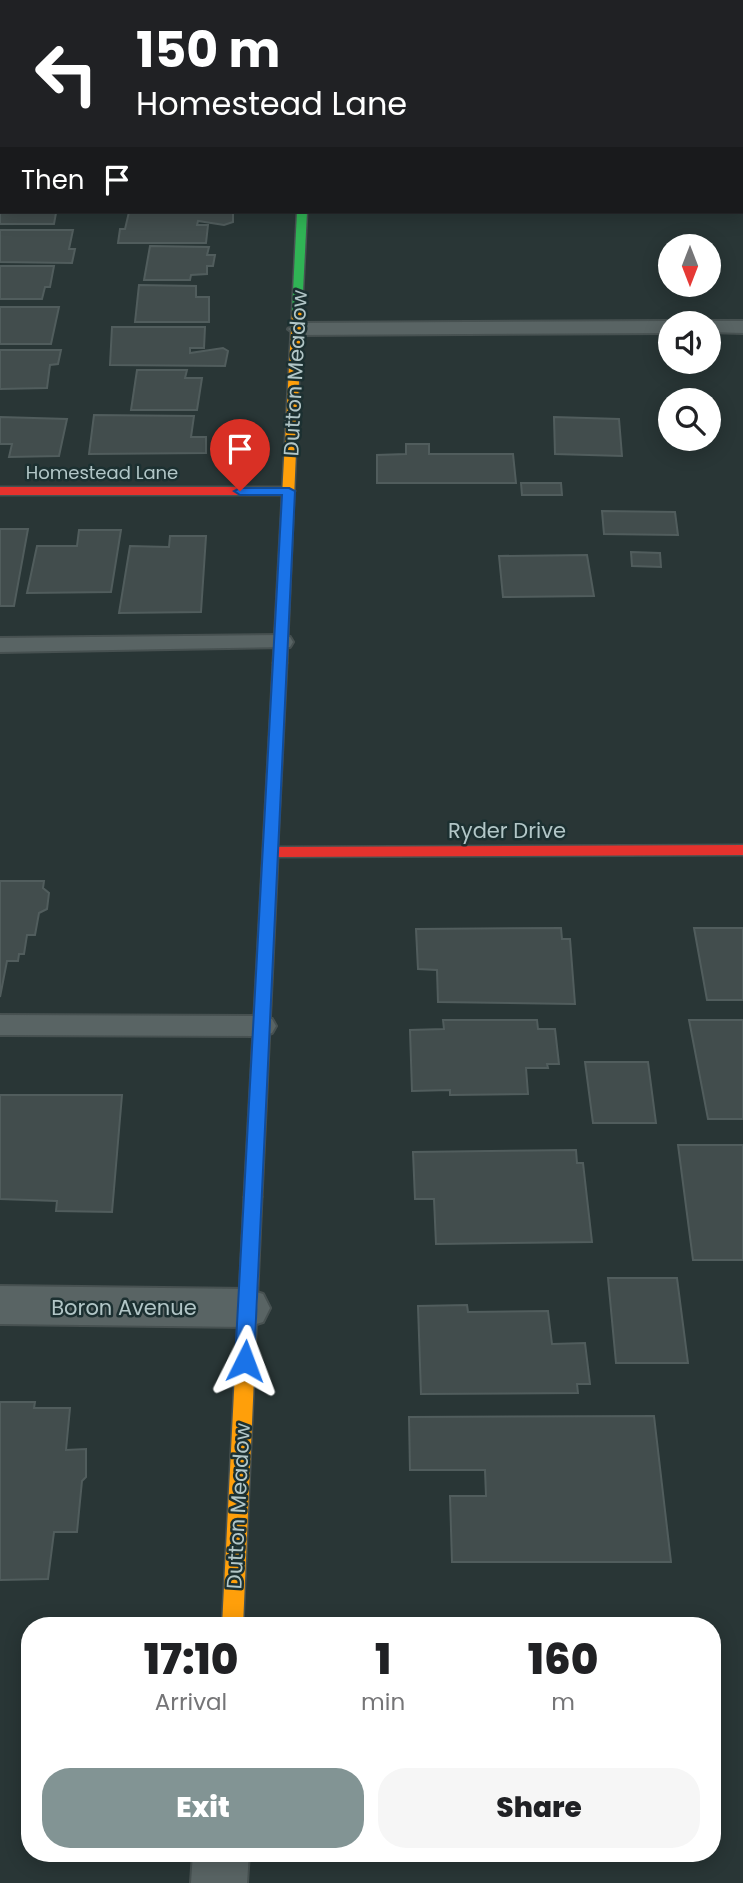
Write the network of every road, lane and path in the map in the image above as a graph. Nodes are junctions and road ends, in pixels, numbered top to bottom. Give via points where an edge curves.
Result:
1 (302, 214) edge
2 (658, 327) edge
3 (721, 327) edge
4 (743, 327) edge
5 (297, 329) junction
6 (0, 491) edge
7 (289, 491) junction
8 (282, 642) junction
9 (0, 645) edge
10 (743, 850) edge
11 (272, 852) junction
12 (0, 1025) edge
13 (262, 1026) junction
14 (0, 1306) edge
15 (247, 1308) junction
16 (232, 1617) edge
17 (220, 1862) edge
18 (219, 1883) edge

1 - 5 street, Dutton Meadow
2 - 5 lane
3 - 4 lane
5 - 7 street, Dutton Meadow
6 - 7 street, Homestead Lane
7 - 8 street, Dutton Meadow
8 - 9 lane
8 - 11 street, Dutton Meadow
10 - 11 street, Ryder Drive
11 - 13 street, Dutton Meadow
12 - 13 lane
13 - 15 street, Dutton Meadow
14 - 15 street, Boron Avenue
15 - 16 street, Dutton Meadow
17 - 18 street

